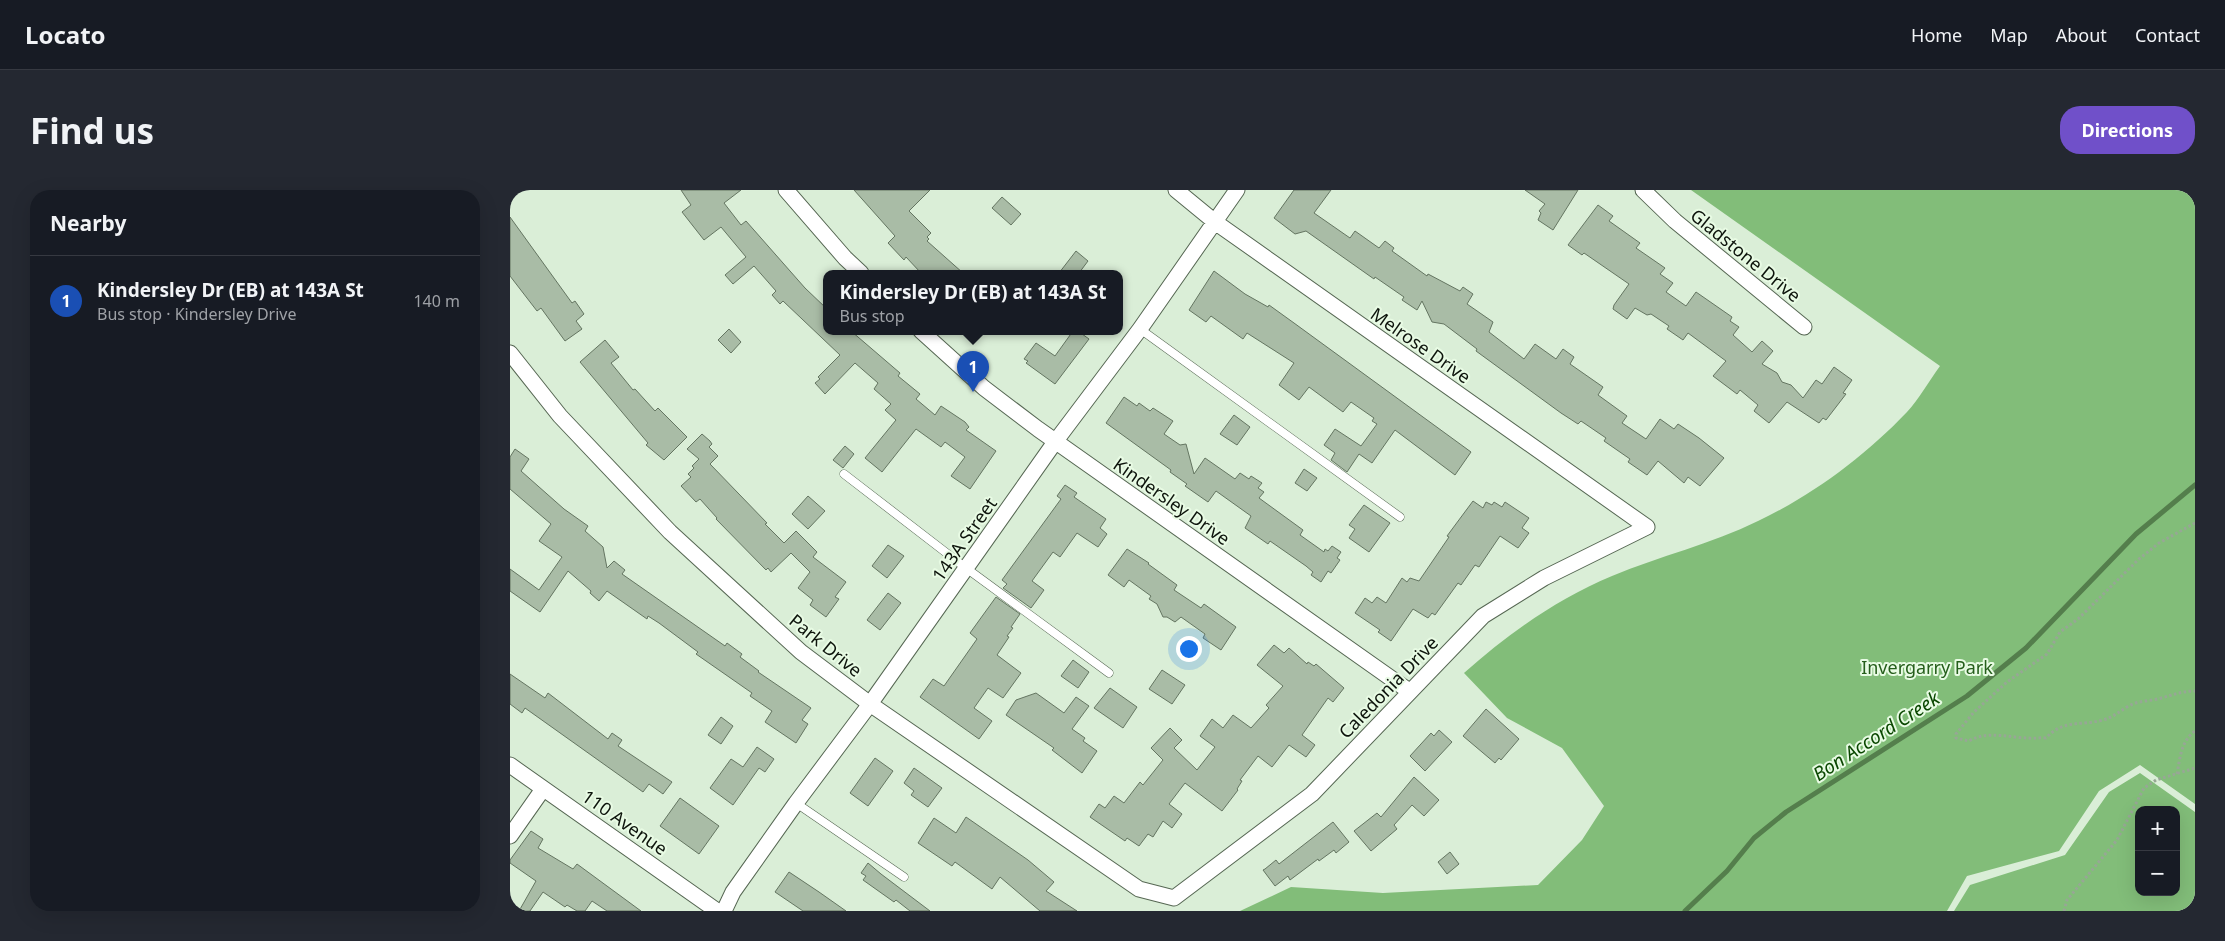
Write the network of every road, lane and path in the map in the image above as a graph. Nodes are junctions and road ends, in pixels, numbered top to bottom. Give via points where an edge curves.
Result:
1 (786, 190) edge
2 (1176, 190) edge
3 (1237, 190) edge
4 (1643, 190) edge
5 (1215, 222) junction
6 (858, 270) edge
7 (1804, 327) dead end
8 (1140, 329) junction
9 (925, 335) edge
10 (510, 353) edge
11 (1055, 442) junction
12 (844, 474) dead end
13 (1400, 517) dead end
14 (2195, 523) edge
15 (1647, 527) joint
16 (966, 568) junction
17 (1109, 672) dead end
18 (1409, 691) junction
19 (2195, 691) edge
20 (870, 704) junction
21 (2195, 731) edge
22 (510, 765) edge
23 (2195, 768) edge
24 (2177, 774) junction
25 (543, 788) junction
26 (796, 803) junction
27 (510, 836) edge
28 (904, 877) dead end
29 (1174, 898) joint
30 (717, 911) edge
31 (724, 911) edge
32 (2064, 911) edge

1 - 6 street
2 - 5 street, Melrose Drive
3 - 5 street, 143A Street
4 - 7 street, Gladstone Drive via 1675,221
5 - 8 street, 143A Street
5 - 15 street, Melrose Drive
8 - 11 street, 143A Street
8 - 13 lane
9 - 11 street, Kindersley Drive via 984,388
10 - 20 street, Park Drive via 560,416 670,532 801,652
11 - 16 street, 143A Street
11 - 18 street, Kindersley Drive
12 - 16 lane
14 - 19 path via 2159,543 2139,560 2078,619 2060,632 2047,654 2007,682 1974,712 1956,738 1968,741 1990,735 2046,738 2065,724 2104,720 2142,701
15 - 18 street, Caledonia Drive via 1544,578 1483,616
16 - 17 lane
16 - 20 street, 143A Street
18 - 29 street, Caledonia Drive via 1312,794
20 - 26 street, 143A Street
20 - 29 street, Park Drive via 1139,889
21 - 24 path via 2183,746
22 - 25 street, 110 Avenue
23 - 24 path
24 - 32 path via 2156,780 2144,788 2116,840 2067,900
25 - 27 street
25 - 30 street, 110 Avenue
26 - 28 lane
26 - 31 street, 143A Street via 733,892

